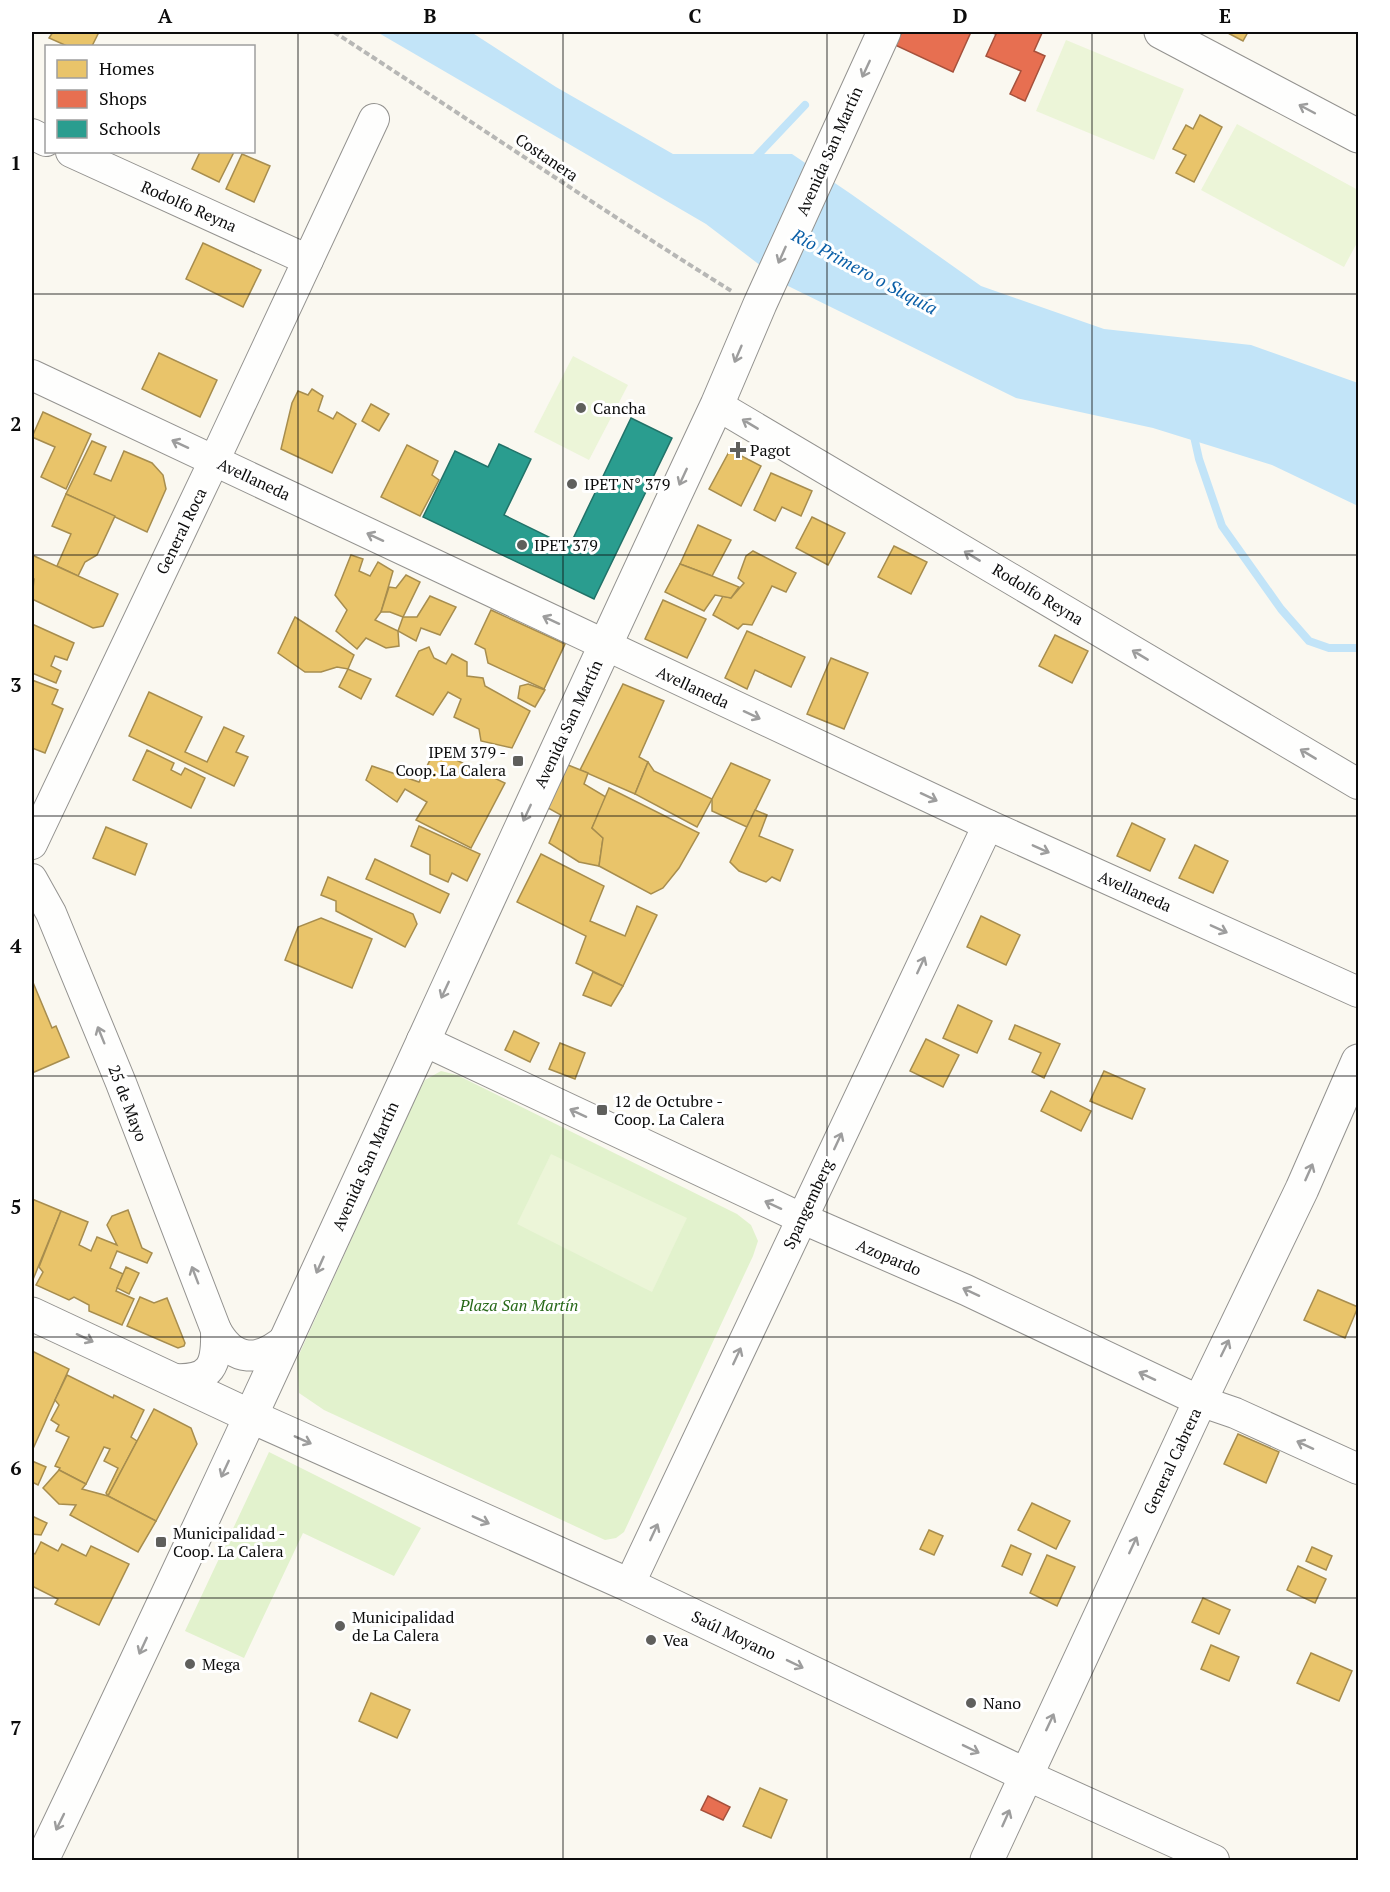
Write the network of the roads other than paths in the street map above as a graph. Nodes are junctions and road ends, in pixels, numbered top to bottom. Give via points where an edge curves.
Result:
1 (884, 32) edge
2 (1161, 32) edge
3 (374, 119) dead end
4 (1359, 136) edge
5 (72, 153) edge
6 (308, 260) junction
7 (32, 375) edge
8 (717, 405) junction
9 (214, 461) junction
10 (604, 645) junction
11 (1359, 784) edge
12 (988, 825) junction
13 (32, 844) edge
14 (32, 879) edge
15 (1359, 992) edge
16 (422, 1040) junction
17 (1359, 1061) edge
18 (801, 1218) junction
19 (32, 1314) edge
20 (216, 1330) junction
21 (286, 1339) junction
22 (173, 1378) junction
23 (1200, 1401) junction
24 (250, 1416) junction
25 (1359, 1469) edge
26 (629, 1585) junction
27 (1026, 1775) junction
28 (42, 1860) edge
29 (987, 1860) edge
30 (1214, 1860) edge

1 -> 8 street, Avenida San Martín via 749,300
4 -> 2 street
3 - 6 street, General Roca
5 - 6 street, Rodolfo Reyna
6 - 9 street, General Roca
9 -> 7 street, Avellaneda
8 -> 10 street, Avenida San Martín
11 -> 8 street, Rodolfo Reyna
10 -> 9 street, Avellaneda
9 - 13 street, General Roca
10 -> 12 street, Avellaneda
10 -> 16 street, Avenida San Martín
12 -> 15 street, Avellaneda
18 -> 12 street, Spangemberg
20 -> 14 street, 25 de Mayo via 125,1094 51,913
18 -> 16 street, Azopardo
16 -> 21 street, Avenida San Martín
23 -> 17 street, General Cabrera
23 -> 18 street, Azopardo via 966,1290
26 -> 18 street, Spangemberg
19 -> 22 street, Saúl Moyano
20 - 21 street, 25 de Mayo via 223,1342 247,1356 273,1351
20 - 22 street, 25 de Mayo via 212,1364 192,1380
21 - 24 street, Avenida San Martín
22 - 24 street, Saúl Moyano
25 -> 23 street, Azopardo
27 -> 23 street, General Cabrera
24 -> 26 street, Saúl Moyano
24 -> 28 street, Avenida San Martín
26 -> 27 street, Saúl Moyano
29 -> 27 street, General Cabrera
27 - 30 street, Saúl Moyano

